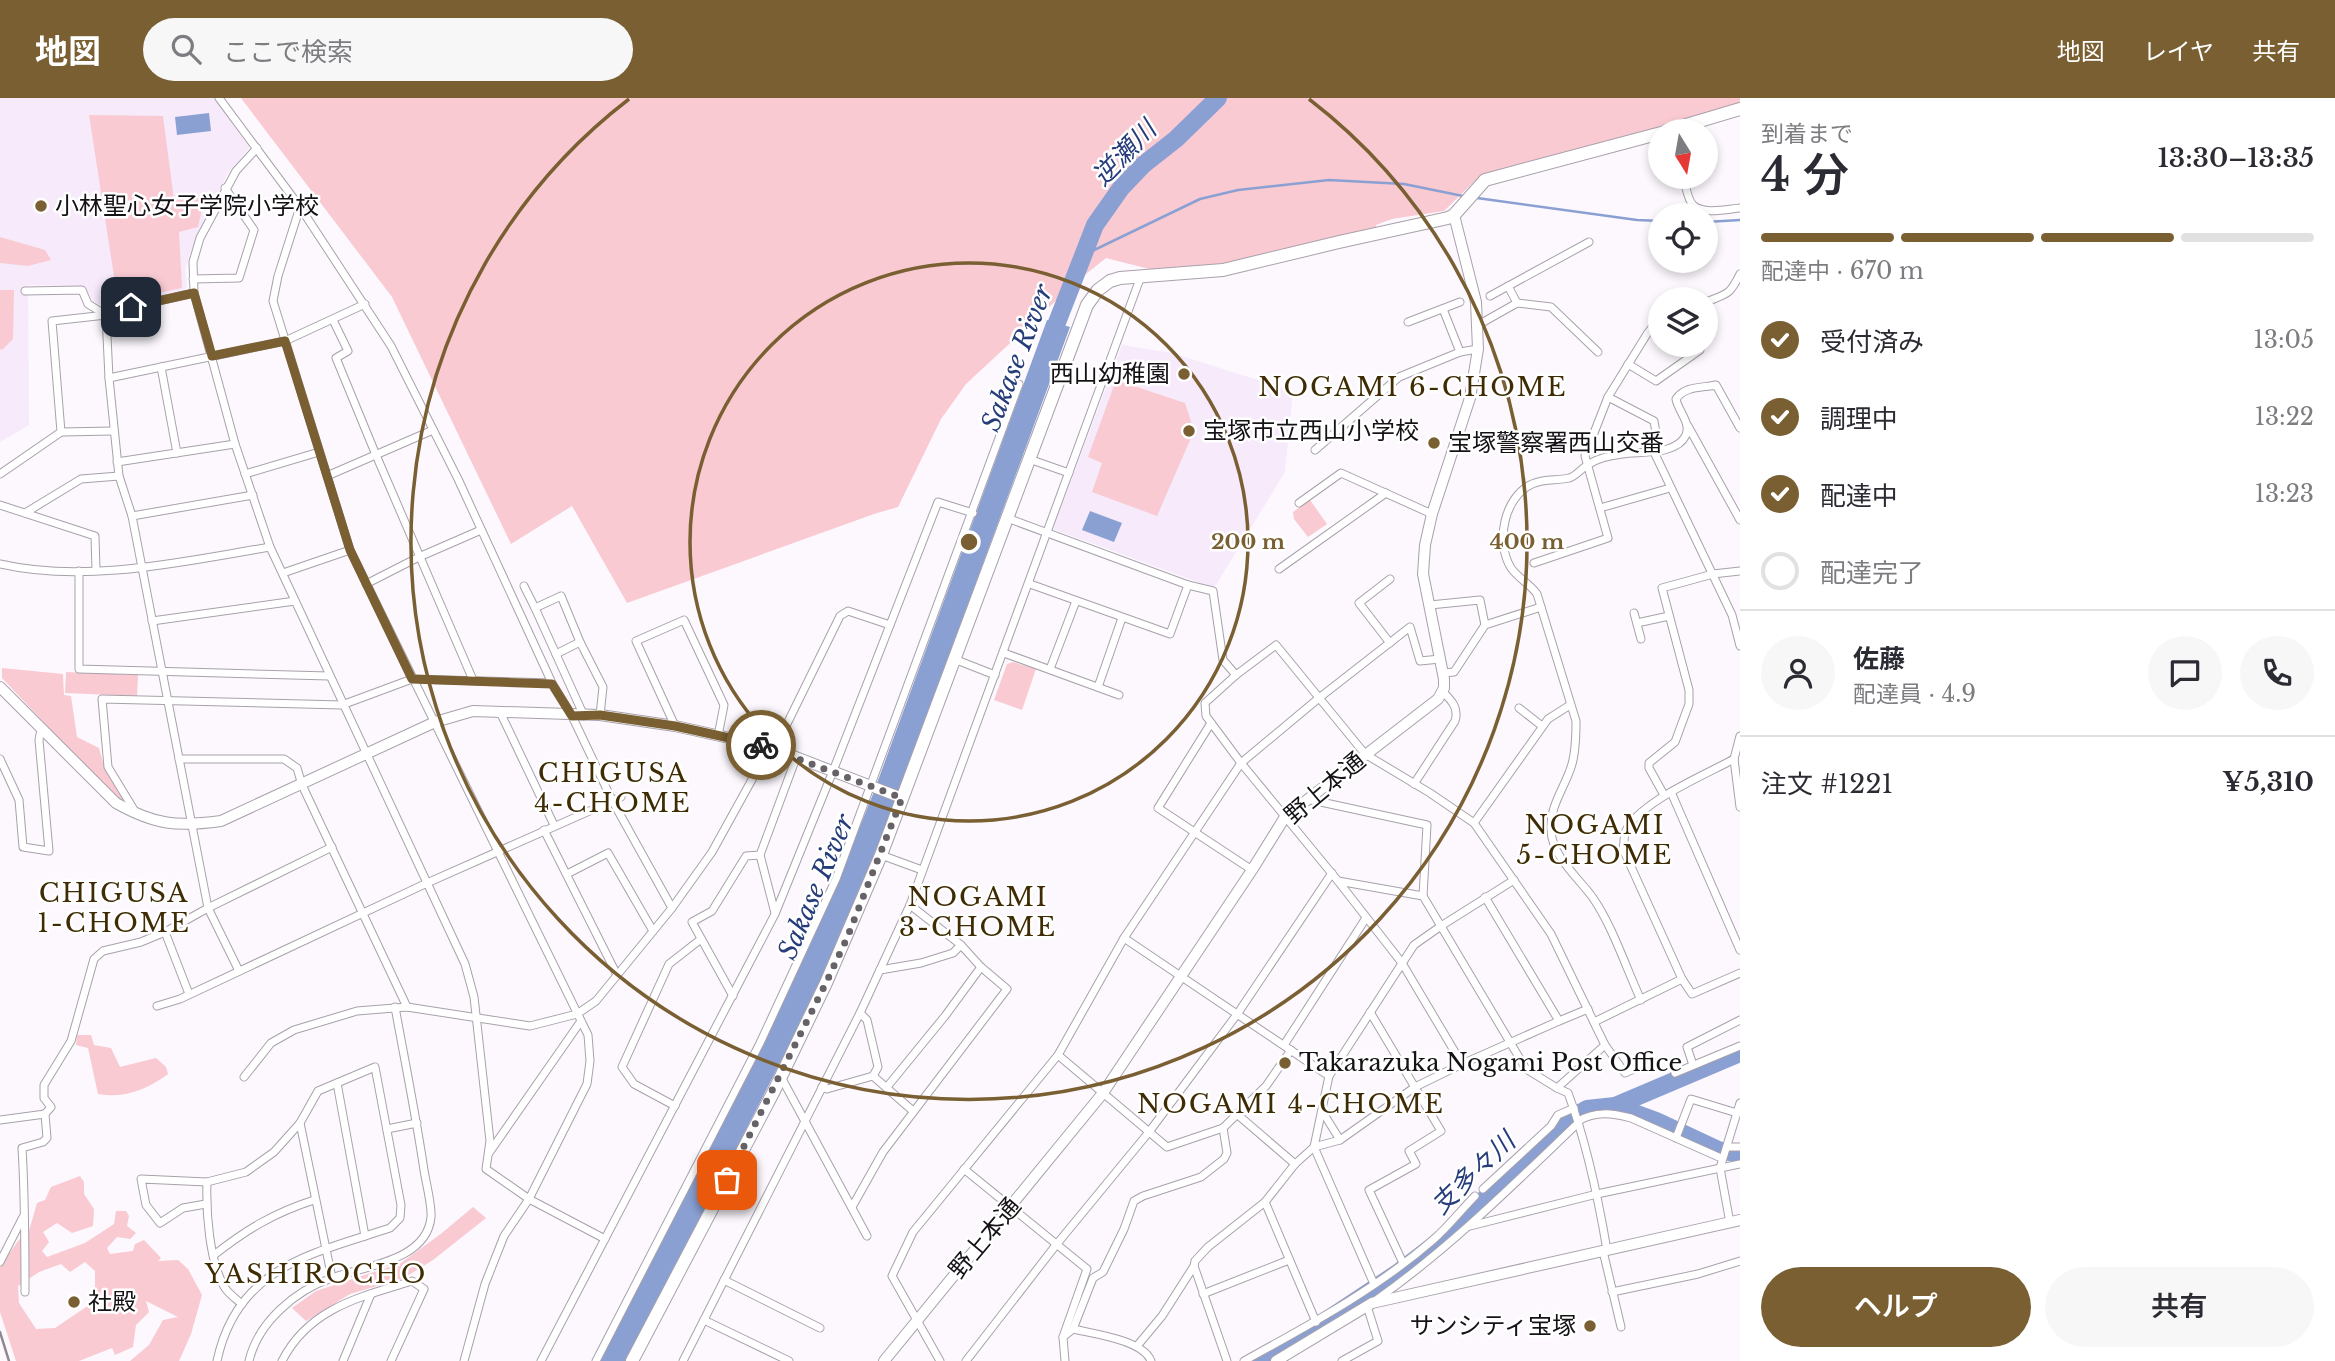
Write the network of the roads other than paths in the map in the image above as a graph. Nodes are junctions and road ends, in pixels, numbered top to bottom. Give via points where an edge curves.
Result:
1 (219, 98) edge
2 (1740, 109) edge
3 (1707, 119) edge
4 (1648, 136) edge
5 (257, 148) junction
6 (225, 188) junction
7 (1687, 189) edge
8 (300, 207) junction
9 (1740, 208) edge
10 (1454, 215) junction
11 (1589, 242) dead end
12 (1740, 274) edge
13 (1141, 276) junction
14 (193, 279) junction
15 (1508, 286) junction
16 (25, 291) dead end
17 (194, 293) junction
18 (1490, 296) dead end
19 (1718, 297) edge
20 (1460, 302) dead end
21 (1517, 303) junction
22 (365, 304) junction
23 (1443, 309) junction
24 (106, 315) junction
25 (333, 320) junction
26 (1408, 322) dead end
27 (1478, 325) junction
28 (1648, 333) edge
29 (285, 341) junction
30 (1478, 349) junction
31 (1460, 352) junction
32 (1598, 352) dead end
33 (212, 356) junction
34 (1689, 357) edge
35 (1628, 363) junction
36 (161, 367) junction
37 (109, 378) junction
38 (1019, 384) dead end
39 (1608, 397) junction
40 (1686, 423) junction
41 (433, 429) junction
42 (1740, 429) edge
43 (113, 430) junction
44 (61, 432) junction
45 (236, 444) junction
46 (1315, 450) dead end
47 (1657, 451) junction
48 (319, 452) junction
49 (177, 453) junction
50 (376, 455) junction
51 (1029, 459) junction
52 (117, 462) junction
53 (1588, 464) junction
54 (1069, 473) junction
55 (0, 474) edge
56 (246, 474) junction
57 (119, 476) junction
58 (327, 476) junction
59 (1670, 488) junction
60 (1386, 493) junction
61 (253, 495) junction
62 (1299, 503) dead end
63 (0, 505) edge
64 (1600, 508) junction
65 (25, 513) junction
66 (973, 513) junction
67 (1432, 514) junction
68 (132, 516) junction
69 (1007, 518) junction
70 (1740, 520) edge
71 (481, 530) junction
72 (1048, 532) junction
73 (270, 547) junction
74 (350, 550) junction
75 (419, 557) junction
76 (1534, 563) dead end
77 (0, 564) edge
78 (142, 568) junction
79 (1279, 569) dead end
80 (96, 570) junction
81 (79, 571) junction
82 (1740, 571) edge
83 (283, 573) junction
84 (1713, 574) junction
85 (1390, 579) dead end
86 (366, 584) junction
87 (1030, 584) junction
88 (1188, 585) junction
89 (524, 586) dead end
90 (295, 601) junction
91 (1076, 601) junction
92 (1430, 606) junction
93 (1541, 607) junction
94 (535, 608) junction
95 (1634, 613) dead end
96 (1669, 615) junction
97 (1122, 618) junction
98 (152, 621) junction
99 (1637, 623) junction
100 (890, 625) junction
101 (1485, 625) junction
102 (1642, 639) dead end
103 (580, 642) junction
104 (1390, 643) junction
105 (1740, 646) edge
106 (1004, 653) junction
107 (556, 654) junction
108 (954, 659) junction
109 (1440, 659) junction
110 (1050, 669) junction
111 (162, 672) junction
112 (1443, 673) junction
113 (995, 675) junction
114 (1236, 675) junction
115 (329, 676) junction
116 (412, 679) junction
117 (472, 680) junction
118 (552, 684) junction
119 (0, 687) edge
120 (1098, 687) junction
121 (1443, 692) junction
122 (1119, 695) dead end
123 (1319, 698) junction
124 (167, 700) junction
125 (342, 705) junction
126 (1570, 705) junction
127 (1519, 708) dead end
128 (500, 712) junction
129 (600, 715) junction
130 (572, 716) junction
131 (584, 716) junction
132 (435, 722) junction
133 (1211, 723) junction
134 (675, 726) junction
135 (1542, 726) junction
136 (41, 729) junction
137 (718, 736) junction
138 (1740, 736) edge
139 (770, 747) junction
140 (367, 754) junction
141 (1365, 754) junction
142 (796, 758) junction
143 (0, 759) edge
144 (178, 759) junction
145 (1734, 760) junction
146 (1241, 764) junction
147 (833, 771) junction
148 (1414, 784) junction
149 (302, 785) junction
150 (870, 788) junction
151 (1668, 793) junction
152 (621, 797) dead end
153 (902, 798) junction
154 (1306, 798) junction
155 (612, 800) junction
156 (1740, 807) edge
157 (137, 815) junction
158 (1285, 817) junction
159 (1474, 824) junction
160 (191, 825) junction
161 (555, 825) junction
162 (544, 830) junction
163 (1195, 832) junction
164 (332, 847) junction
165 (498, 852) junction
166 (760, 855) junction
167 (881, 855) junction
168 (922, 870) junction
169 (1252, 870) junction
170 (1332, 873) junction
171 (567, 874) junction
172 (1514, 880) junction
173 (1338, 881) junction
174 (428, 883) junction
175 (1423, 896) junction
176 (1485, 897) junction
177 (909, 905) junction
178 (208, 908) junction
179 (671, 908) junction
180 (364, 914) junction
181 (775, 914) junction
182 (1366, 918) junction
183 (1441, 926) junction
184 (653, 931) junction
185 (165, 932) junction
186 (701, 939) junction
187 (1124, 939) junction
188 (961, 945) junction
189 (1740, 950) edge
190 (1402, 963) junction
191 (981, 967) junction
192 (880, 970) junction
193 (239, 971) junction
194 (1740, 973) edge
195 (617, 975) junction
196 (1182, 975) junction
197 (1682, 979) junction
198 (189, 994) junction
199 (733, 996) junction
200 (1641, 1000) junction
201 (156, 1006) dead end
202 (395, 1007) junction
203 (407, 1007) junction
204 (1588, 1009) junction
205 (1370, 1012) junction
206 (860, 1013) junction
207 (1238, 1013) junction
208 (476, 1018) junction
209 (579, 1018) junction
210 (1740, 1020) edge
211 (1559, 1021) junction
212 (1594, 1022) junction
213 (1511, 1043) junction
214 (1605, 1045) junction
215 (1740, 1046) edge
216 (1288, 1048) junction
217 (1058, 1055) junction
218 (1652, 1060) dead end
219 (1462, 1063) junction
220 (1693, 1065) junction
221 (1675, 1073) dead end
222 (873, 1076) junction
223 (1329, 1076) junction
224 (244, 1077) dead end
225 (781, 1077) junction
226 (337, 1083) junction
227 (822, 1087) junction
228 (887, 1087) junction
229 (1415, 1087) junction
230 (1558, 1087) junction
231 (1103, 1093) junction
232 (1740, 1103) edge
233 (675, 1106) junction
234 (1574, 1109) junction
235 (1322, 1110) junction
236 (913, 1111) junction
237 (1737, 1113) junction
238 (1238, 1115) junction
239 (45, 1116) junction
240 (0, 1120) edge
241 (804, 1121) junction
242 (1578, 1122) junction
243 (300, 1123) junction
244 (417, 1123) junction
245 (1223, 1128) junction
246 (387, 1129) junction
247 (1149, 1132) junction
248 (1676, 1138) junction
249 (1340, 1140) junction
250 (1314, 1147) junction
251 (1727, 1147) junction
252 (1740, 1147) edge
253 (489, 1154) junction
254 (1721, 1158) junction
255 (1295, 1164) junction
256 (1740, 1164) edge
257 (1720, 1168) junction
258 (964, 1169) junction
259 (207, 1182) junction
260 (1483, 1189) dead end
261 (1597, 1194) junction
262 (1475, 1196) dead end
263 (529, 1199) junction
264 (314, 1200) junction
265 (1265, 1202) junction
266 (206, 1204) junction
267 (852, 1207) junction
268 (1011, 1207) junction
269 (26, 1210) junction
270 (1735, 1221) edge
271 (1470, 1226) junction
272 (365, 1236) junction
273 (867, 1236) dead end
274 (605, 1239) junction
275 (1056, 1245) junction
276 (324, 1249) junction
277 (1605, 1250) junction
278 (214, 1255) junction
279 (1289, 1260) junction
280 (1740, 1261) edge
281 (0, 1262) edge
282 (1403, 1263) junction
283 (1194, 1266) junction
284 (332, 1278) junction
285 (724, 1280) junction
286 (1374, 1284) junction
287 (1612, 1292) junction
288 (26, 1293) dead end
289 (371, 1294) junction
290 (1203, 1294) junction
291 (242, 1304) junction
292 (1369, 1304) junction
293 (704, 1320) junction
294 (917, 1321) junction
295 (1315, 1322) junction
296 (1621, 1327) dead end
297 (820, 1328) dead end
298 (1073, 1329) junction
299 (1063, 1337) junction
300 (1137, 1346) junction
301 (217, 1361) edge
302 (250, 1361) edge
303 (282, 1361) edge
304 (343, 1361) edge
305 (391, 1361) edge
306 (464, 1361) edge
307 (541, 1361) edge
308 (596, 1361) edge
309 (632, 1361) edge
310 (683, 1361) edge
311 (789, 1361) edge
312 (884, 1361) edge
313 (940, 1361) edge
314 (966, 1361) edge
315 (1065, 1361) edge
316 (1151, 1361) edge
317 (1227, 1361) edge
318 (1244, 1361) edge
319 (1276, 1361) edge
320 (1342, 1361) edge

1 - 5 street
2 - 3 main road
4 - 10 main road via 1485,180
5 - 6 street
5 - 8 street
6 - 14 street via 201,238
6 - 14 street via 254,230 239,278
7 - 9 street via 1696,207
8 - 22 street
8 - 29 street via 273,302
10 - 13 main road via 1237,268
10 - 27 street
11 - 15 street
12 - 19 street via 1734,288
13 - 51 main road via 1110,281 1087,305
13 - 54 street
14 - 17 street
15 - 18 street
15 - 21 street
16 - 24 street via 82,290 88,304
17 - 24 street
17 - 33 street
20 - 23 street
21 - 27 street
21 - 32 street via 1551,307
22 - 25 street
22 - 41 street
23 - 26 street
23 - 31 street
24 - 37 street
24 - 44 street via 52,321
25 - 29 street
25 - 50 street via 348,351 336,358
27 - 30 street
28 - 35 street
29 - 33 street
29 - 48 street
30 - 31 street
30 - 67 street via 1470,398
31 - 46 street via 1399,377
33 - 36 street
33 - 45 street
34 - 35 street via 1656,382
35 - 39 street
36 - 37 street
36 - 49 street
37 - 43 street
38 - 66 street
39 - 47 street via 1654,421
39 - 53 street via 1584,456
40 - 42 street via 1676,400 1681,393 1716,386
40 - 47 street via 1686,434 1679,442
40 - 70 street
41 - 50 street
41 - 71 street
43 - 44 street
43 - 52 street
44 - 55 street
45 - 49 street
45 - 56 street
47 - 53 street via 1605,457
47 - 59 street
48 - 56 street
48 - 58 street
49 - 52 street
50 - 58 street
50 - 75 street
51 - 54 street
51 - 69 main road
52 - 57 street
53 - 64 street
53 - 93 street via 1570,478 1530,484 1517,494 1505,520 1508,563 1537,594
54 - 72 street
56 - 61 street
57 - 65 street via 80,479
57 - 68 street
58 - 74 street
59 - 64 street
59 - 84 street
60 - 62 street via 1341,473
60 - 67 street
60 - 79 street
61 - 68 street
61 - 73 street
63 - 65 street
64 - 76 street via 1608,538
65 - 80 street via 95,536
66 - 100 street via 938,502
66 - 150 street
67 - 92 street via 1423,559
68 - 78 street
69 - 72 street
69 - 108 main road
71 - 75 street
71 - 118 street
72 - 87 street
72 - 88 street
73 - 78 street
73 - 83 street
74 - 83 street
74 - 86 street
75 - 86 street
75 - 117 street
77 - 81 street via 30,571
78 - 80 street
78 - 98 street
80 - 81 street
81 - 111 street via 79,669
82 - 84 street
83 - 90 street
84 - 96 street via 1662,588
84 - 105 street
85 - 104 street via 1359,603
86 - 116 street
87 - 91 street
87 - 106 street
88 - 97 street via 1170,634
88 - 114 street via 1213,592 1223,660
89 - 94 street
90 - 98 street
90 - 115 street
91 - 97 street
91 - 110 street
92 - 101 street via 1480,600
92 - 109 street
93 - 101 street
93 - 126 street
94 - 103 street via 561,596
94 - 107 street
95 - 99 street
96 - 99 street
96 - 151 street via 1689,704 1675,741 1649,762 1648,768
97 - 120 street
98 - 111 street
99 - 102 street
100 - 139 street via 848,611 840,616 784,730
100 - 147 street
101 - 112 street via 1454,672
103 - 107 street
103 - 129 street via 603,687
104 - 109 street via 1410,627 1420,661
104 - 123 street
106 - 110 street
106 - 113 street
107 - 131 street
108 - 113 street
108 - 153 main road
109 - 112 street
110 - 120 street
111 - 115 street
111 - 124 street
112 - 121 street
113 - 168 street
114 - 123 street via 1276,645
114 - 133 street via 1205,704
115 - 125 street
116 - 117 street
116 - 125 street
116 - 132 street
117 - 118 street
118 - 130 street
119 - 136 street
120 - 122 street
121 - 141 street, 野上本通
121 - 148 street via 1454,703 1457,715
123 - 141 street
123 - 146 street
124 - 125 street
124 - 144 street
124 - 157 street via 102,699 108,767
125 - 140 street
126 - 135 street
126 - 200 street via 1576,721 1572,765 1554,809 1551,830 1565,863 1604,917
127 - 135 street
128 - 130 street
128 - 132 street via 473,711
128 - 161 street
129 - 131 street
129 - 134 street
130 - 131 street
130 - 155 street
132 - 140 street
132 - 165 street
133 - 146 street
133 - 163 street via 1158,808
134 - 137 street
134 - 137 street via 636,642 684,620 724,705
135 - 159 street
136 - 143 street via 49,851 23,847 19,800
136 - 157 street via 116,803
137 - 139 street
138 - 145 street
139 - 142 street
139 - 179 street via 712,852
140 - 149 street
140 - 174 street
141 - 148 street
141 - 154 street, 野上本通
142 - 147 street
142 - 166 street
144 - 149 street via 285,759 297,768
144 - 160 street
145 - 151 street
145 - 156 street
146 - 158 street
146 - 163 street
147 - 150 street
147 - 181 street
148 - 159 street
149 - 160 street via 221,821
149 - 164 street
150 - 153 street
150 - 308 street via 836,879 760,1043
151 - 189 street
151 - 197 street via 1644,810 1625,832 1623,849
152 - 155 street
153 - 167 main road
154 - 158 street, 野上本通
154 - 175 street via 1427,825
155 - 161 street
155 - 179 street
157 - 160 street
158 - 169 street, 野上本通
158 - 170 street
159 - 172 street
160 - 178 street
161 - 162 street
162 - 165 street
162 - 171 street
163 - 169 street
163 - 187 street
164 - 178 street
164 - 180 street
165 - 174 street
165 - 209 street
166 - 181 street
166 - 186 street via 746,856 712,911 692,922
167 - 168 street
167 - 225 main road
168 - 177 street
169 - 196 street, 野上本通
170 - 173 street
170 - 207 street
171 - 184 street via 608,853
171 - 195 street
172 - 176 street
172 - 204 street via 1551,934
173 - 175 street
173 - 182 street
174 - 180 street
174 - 208 street via 465,964
175 - 183 street
176 - 183 street
176 - 211 street
177 - 188 street
177 - 192 street
178 - 185 street
178 - 193 street
179 - 184 street
180 - 193 street
180 - 203 street
181 - 199 street
182 - 190 street
182 - 216 street
183 - 190 street via 1414,945
183 - 213 street
184 - 195 street
185 - 198 street
185 - 239 street via 103,951 94,959 71,1041 44,1084 44,1098 51,1107
186 - 199 street
186 - 233 street via 669,964 622,1067 634,1084
187 - 196 street
187 - 217 street
188 - 191 street
188 - 192 street via 953,953 921,963
190 - 205 street
190 - 219 street
191 - 228 street
191 - 236 street via 1007,989
192 - 206 street
193 - 198 street
194 - 197 street via 1692,994
195 - 209 street
196 - 207 street
196 - 231 street, 野上本通
197 - 200 street
198 - 201 street
199 - 233 street
200 - 212 street
202 - 203 street
202 - 224 street via 357,1011 294,1030 271,1043
202 - 244 street
203 - 208 street
204 - 211 street
204 - 212 street
205 - 223 street
205 - 229 street
206 - 222 street via 867,1020 879,1063
206 - 227 street
207 - 216 street
207 - 247 street
208 - 209 street via 530,1026
208 - 253 street
209 - 253 street
209 - 263 street via 588,1035 587,1084
210 - 220 street via 1687,1047
211 - 213 street
212 - 214 street
213 - 219 street
213 - 230 street via 1526,1069
214 - 218 street via 1625,1073
214 - 230 street
215 - 220 street
216 - 223 street
216 - 238 street via 1266,1086
217 - 231 street
217 - 258 street
219 - 229 street
220 - 221 street
222 - 227 street
222 - 228 street
223 - 235 street
225 - 241 street
225 - 309 main road
226 - 243 street via 318,1091
226 - 246 street via 375,1067
226 - 272 street
227 - 241 street
228 - 236 street
229 - 249 street
229 - 282 street via 1441,1131 1409,1151 1416,1164 1369,1189
230 - 234 street via 1568,1093
231 - 247 street
231 - 268 street, 野上本通
232 - 237 street
233 - 274 street
234 - 242 street
234 - 260 street via 1558,1115
235 - 249 street
235 - 250 street
236 - 267 street
237 - 248 street via 1691,1099
237 - 251 street
238 - 245 street
238 - 255 street
239 - 240 street
239 - 269 street via 47,1138 22,1148
241 - 267 street
241 - 285 street
242 - 248 street via 1600,1113 1616,1114
242 - 261 street
242 - 271 street
243 - 259 street via 274,1152 246,1172
243 - 264 street
244 - 246 street
244 - 284 street via 431,1218 423,1236 397,1259
245 - 247 street via 1167,1147
245 - 298 street via 1227,1153 1208,1173 1134,1201 1103,1272 1093,1278
246 - 272 street via 400,1218 390,1228
247 - 275 street
248 - 254 street
249 - 250 street
250 - 255 street
250 - 286 street
251 - 252 street
251 - 254 street
253 - 263 street via 486,1169
254 - 257 street
255 - 265 street
256 - 257 street
257 - 261 street
257 - 270 street
258 - 268 street
258 - 294 street via 913,1232 892,1276
259 - 266 street
259 - 266 street via 141,1179 146,1205 160,1223 183,1208
261 - 271 street
261 - 277 street
262 - 282 street
263 - 274 street
263 - 306 street via 503,1236
264 - 276 street
264 - 278 street via 246,1230
265 - 279 street
265 - 283 street via 1208,1247
266 - 278 street
267 - 273 street
268 - 275 street
268 - 294 street, 野上本通
269 - 281 street
269 - 288 street
270 - 277 street
271 - 292 street
272 - 276 street
274 - 307 street
275 - 299 street via 1087,1269
275 - 314 street
276 - 284 street
276 - 291 street via 290,1262 260,1282
277 - 287 street
277 - 292 street
278 - 291 street via 225,1288
279 - 290 street
279 - 295 street
280 - 287 street
282 - 286 street
283 - 290 street
283 - 300 street via 1162,1317
284 - 302 street via 289,1302 265,1327
285 - 293 street
285 - 297 street
286 - 295 street
287 - 296 street
289 - 303 street via 321,1315 304,1328
289 - 304 street
289 - 305 street via 412,1281 424,1289
290 - 317 street
291 - 301 street via 222,1338
292 - 319 street
292 - 320 street via 1378,1341
293 - 310 street
293 - 311 street
294 - 312 street, 野上本通
294 - 313 street
295 - 318 street
298 - 299 street
298 - 300 street
299 - 315 street
300 - 316 street

